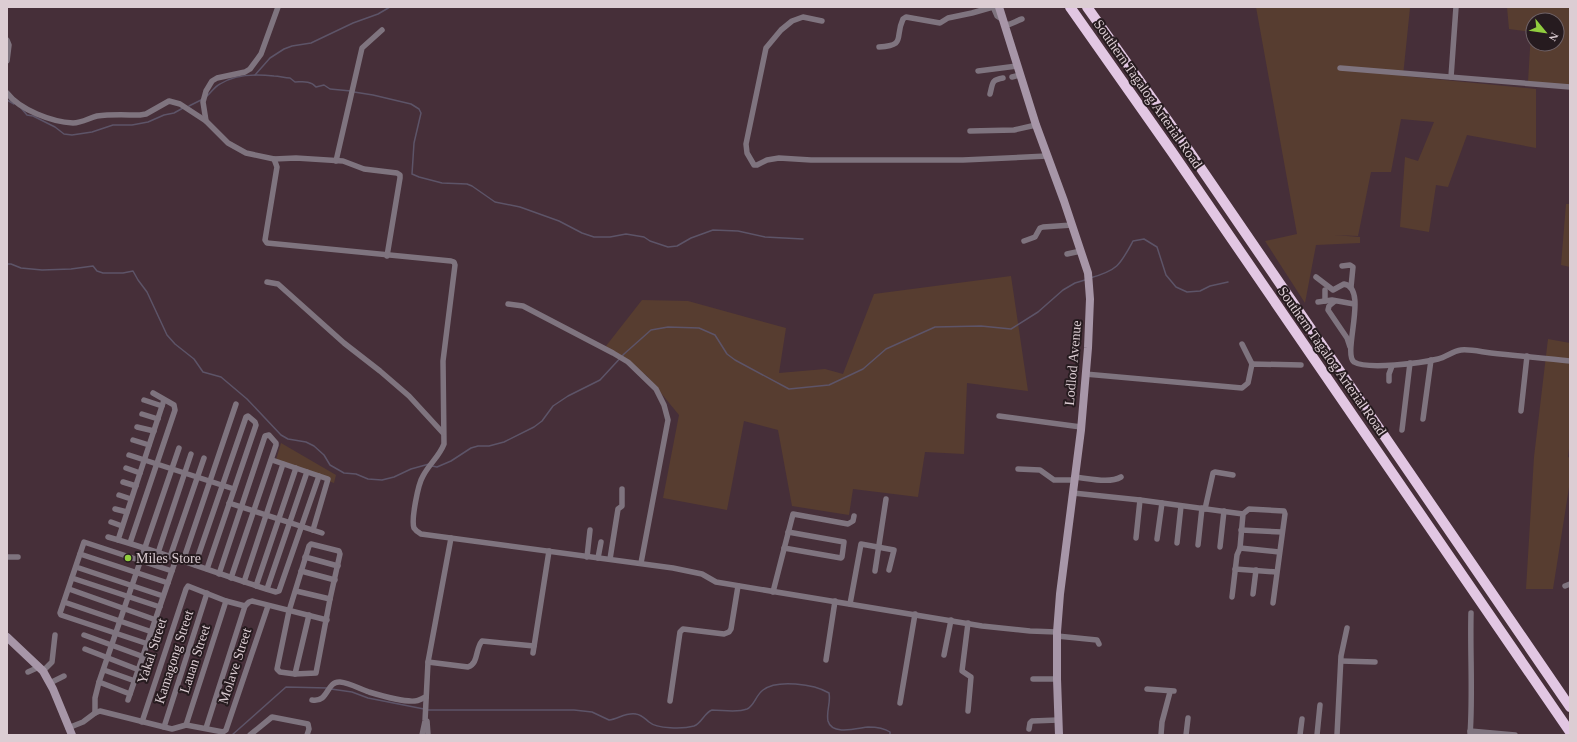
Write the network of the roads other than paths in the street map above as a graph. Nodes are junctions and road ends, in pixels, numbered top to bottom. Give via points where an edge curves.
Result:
1 (278, 7) edge
2 (993, 7) edge
3 (999, 7) edge
4 (1070, 7) edge
5 (1087, 7) edge
6 (1456, 7) edge
7 (1022, 19) dead end
8 (822, 21) dead end
9 (1004, 23) junction
10 (382, 30) dead end
11 (7, 40) edge
12 (879, 47) dead end
13 (7, 62) edge
14 (1017, 66) junction
15 (1340, 68) dead end
16 (978, 71) dead end
17 (1450, 77) junction
18 (1003, 78) dead end
19 (1570, 87) edge
20 (7, 93) edge
21 (990, 94) dead end
22 (206, 121) junction
23 (1036, 125) junction
24 (970, 131) dead end
25 (1048, 156) junction
26 (274, 159) junction
27 (336, 161) junction
28 (1072, 225) junction
29 (1024, 242) dead end
30 (1081, 251) junction
31 (1067, 254) dead end
32 (387, 256) junction
33 (1342, 266) dead end
34 (1316, 276) dead end
35 (267, 282) dead end
36 (1351, 287) junction
37 (1325, 290) dead end
38 (1325, 301) junction
39 (1335, 301) junction
40 (1318, 302) dead end
41 (508, 304) dead end
42 (1354, 304) junction
43 (1242, 344) dead end
44 (1351, 348) junction
45 (1527, 356) junction
46 (1430, 360) junction
47 (1570, 361) edge
48 (1410, 363) junction
49 (1252, 364) junction
50 (1301, 365) dead end
51 (1392, 366) junction
52 (1085, 374) junction
53 (1389, 381) dead end
54 (153, 393) dead end
55 (144, 400) dead end
56 (164, 400) junction
57 (236, 404) dead end
58 (162, 406) junction
59 (1521, 411) dead end
60 (142, 414) dead end
61 (999, 416) dead end
62 (158, 419) junction
63 (1423, 419) dead end
64 (137, 427) dead end
65 (1081, 427) junction
66 (1402, 430) dead end
67 (154, 431) junction
68 (443, 433) junction
69 (134, 440) dead end
70 (149, 445) junction
71 (179, 448) dead end
72 (191, 454) dead end
73 (129, 455) dead end
74 (204, 458) dead end
75 (145, 459) junction
76 (272, 460) junction
77 (157, 463) junction
78 (283, 464) junction
79 (126, 468) dead end
80 (172, 468) junction
81 (296, 468) junction
82 (1018, 469) dead end
83 (308, 472) junction
84 (140, 473) junction
85 (185, 473) junction
86 (1233, 475) dead end
87 (319, 476) junction
88 (198, 477) junction
89 (1121, 477) dead end
90 (1074, 479) junction
91 (209, 481) junction
92 (123, 482) dead end
93 (222, 485) junction
94 (136, 486) junction
95 (234, 489) junction
96 (622, 489) dead end
97 (119, 495) dead end
98 (1072, 495) junction
99 (132, 499) junction
100 (886, 499) dead end
101 (1142, 501) junction
102 (229, 503) junction
103 (1162, 503) junction
104 (1181, 506) junction
105 (241, 507) junction
106 (1203, 508) junction
107 (115, 509) dead end
108 (254, 511) junction
109 (1224, 511) junction
110 (127, 512) junction
111 (1242, 514) junction
112 (265, 515) junction
113 (854, 516) dead end
114 (278, 519) junction
115 (111, 522) dead end
116 (289, 523) junction
117 (122, 526) junction
118 (301, 527) junction
119 (313, 530) junction
120 (590, 530) dead end
121 (1241, 530) junction
122 (788, 532) junction
123 (1282, 532) junction
124 (322, 533) dead end
125 (108, 537) dead end
126 (451, 538) junction
127 (1136, 538) dead end
128 (1157, 539) dead end
129 (118, 540) junction
130 (601, 542) dead end
131 (130, 543) junction
132 (1177, 543) dead end
133 (1198, 545) dead end
134 (879, 547) junction
135 (144, 548) junction
136 (784, 548) junction
137 (1220, 548) dead end
138 (1240, 548) junction
139 (549, 551) junction
140 (1279, 552) junction
141 (158, 553) junction
142 (80, 554) junction
143 (7, 557) edge
144 (18, 557) dead end
145 (305, 557) junction
146 (587, 557) junction
147 (173, 558) junction
148 (598, 558) junction
149 (610, 559) junction
150 (140, 560) junction
151 (183, 561) junction
152 (641, 563) junction
153 (195, 565) junction
154 (338, 566) junction
155 (76, 567) junction
156 (207, 569) junction
157 (1236, 569) junction
158 (875, 570) dead end
159 (889, 570) dead end
160 (1256, 570) junction
161 (172, 571) junction
162 (301, 571) junction
163 (136, 572) junction
164 (1276, 572) junction
165 (219, 574) junction
166 (72, 578) junction
167 (231, 578) junction
168 (335, 580) junction
169 (244, 582) junction
170 (168, 583) junction
171 (132, 585) junction
172 (256, 586) junction
173 (738, 586) junction
174 (69, 589) junction
175 (266, 589) junction
176 (296, 591) junction
177 (773, 592) junction
178 (207, 593) junction
179 (1253, 594) dead end
180 (164, 596) junction
181 (128, 597) junction
182 (1232, 597) dead end
183 (330, 599) junction
184 (226, 601) junction
185 (835, 601) junction
186 (64, 602) junction
187 (1273, 603) dead end
188 (850, 604) junction
189 (245, 606) junction
190 (268, 606) junction
191 (160, 608) junction
192 (124, 609) junction
193 (289, 611) junction
194 (1471, 613) dead end
195 (915, 614) junction
196 (309, 615) junction
197 (156, 620) junction
198 (327, 620) junction
199 (951, 620) junction
200 (120, 621) junction
201 (968, 624) junction
202 (1348, 628) dead end
203 (152, 632) junction
204 (116, 633) junction
205 (1057, 634) junction
206 (55, 635) dead end
207 (84, 635) dead end
208 (7, 637) edge
209 (148, 644) junction
210 (1099, 644) dead end
211 (112, 646) junction
212 (534, 646) junction
213 (85, 649) dead end
214 (534, 653) dead end
215 (944, 655) dead end
216 (108, 657) junction
217 (144, 657) junction
218 (826, 660) dead end
219 (1341, 661) junction
220 (428, 662) junction
221 (1375, 662) dead end
222 (41, 669) junction
223 (104, 670) junction
224 (139, 670) junction
225 (28, 672) dead end
226 (295, 674) junction
227 (64, 676) dead end
228 (1033, 679) dead end
229 (1057, 679) junction
230 (135, 681) junction
231 (99, 682) junction
232 (50, 683) junction
233 (1147, 690) dead end
234 (130, 694) junction
235 (426, 697) junction
236 (128, 700) dead end
237 (312, 700) dead end
238 (670, 701) dead end
239 (900, 702) dead end
240 (426, 705) junction
241 (1320, 705) dead end
242 (1570, 707) edge
243 (968, 711) dead end
244 (95, 713) junction
245 (1188, 718) dead end
246 (1302, 719) dead end
247 (1058, 720) junction
248 (142, 722) junction
249 (186, 725) junction
250 (164, 727) junction
251 (206, 728) junction
252 (1029, 729) dead end
253 (70, 732) edge
254 (1570, 732) edge
255 (1470, 733) edge
256 (250, 735) edge
257 (307, 735) edge
258 (422, 735) edge
259 (428, 735) edge
260 (1059, 735) edge
261 (1161, 735) edge
262 (1186, 735) edge
263 (1300, 735) edge
264 (1317, 735) edge
265 (1337, 735) edge
266 (1515, 735) edge

1 - 22 street via 262,50 253,65 245,72 212,81 204,94
2 - 9 street
2 - 12 street via 948,18 940,23 906,17 902,19 896,44
3 - 9 main road, Lodlod Avenue
4 - 254 highway, Southern Tagalog Arterial Road
5 - 242 highway, Southern Tagalog Arterial Road via 1185,145
6 - 17 street
7 - 9 street via 1014,24
8 - 25 street via 804,17 792,21 766,48 746,144 747,153 754,165 779,158 963,160
9 - 14 main road, Lodlod Avenue
10 - 27 street via 362,48
11 - 13 street
14 - 16 street
14 - 23 main road, Lodlod Avenue via 1016,76
15 - 17 street
17 - 19 street
18 - 21 street via 993,82
20 - 22 street via 36,113 62,122 74,123 96,116 146,114 169,102 180,104
22 - 26 street via 231,144 246,152
23 - 24 street via 1014,130
23 - 25 main road, Lodlod Avenue
25 - 28 main road, Lodlod Avenue
26 - 27 street
26 - 32 street via 277,167 265,240 267,243
27 - 32 street via 400,175
28 - 29 street via 1040,228 1034,237
28 - 30 main road, Lodlod Avenue
30 - 31 street
30 - 52 main road, Lodlod Avenue via 1090,284 1090,327
32 - 68 street via 451,261 456,265 442,361
33 - 36 street via 1353,267
34 - 36 street via 1332,290 1344,284
35 - 68 street via 278,284 344,344 380,371 409,396
36 - 42 street
37 - 38 street
38 - 39 street
38 - 40 street
39 - 42 street
39 - 44 street via 1328,310
41 - 152 street via 523,306 613,353 628,362 656,389 668,420
42 - 44 street
43 - 49 street
44 - 51 street via 1350,354 1355,362 1364,365
45 - 46 street via 1460,350
45 - 47 street
45 - 59 street
46 - 48 street
46 - 63 street
48 - 51 street
48 - 66 street
49 - 50 street
49 - 52 street via 1248,383 1242,388
51 - 53 street
52 - 65 main road, Lodlod Avenue
54 - 56 street
55 - 58 street
56 - 58 street
56 - 77 street via 174,405 175,410
57 - 91 street
58 - 62 street
60 - 62 street
61 - 65 street
62 - 67 street
64 - 67 street
65 - 90 main road, Lodlod Avenue
67 - 70 street
68 - 126 street via 444,444 419,483 413,521 414,528 422,534
69 - 70 street
70 - 75 street
71 - 80 street
72 - 85 street
73 - 75 street
74 - 88 street
75 - 77 street
75 - 84 street
76 - 78 street
76 - 105 street via 276,443 267,435
76 - 108 street
77 - 80 street
77 - 131 street
78 - 81 street
78 - 112 street
79 - 84 street
80 - 85 street
80 - 135 street
81 - 83 street
81 - 114 street
82 - 90 street via 1040,470 1054,480
83 - 87 street
83 - 116 street
84 - 94 street
85 - 88 street
85 - 141 street
86 - 106 street via 1213,473
87 - 118 street
87 - 119 street via 328,481
88 - 91 street
88 - 147 street
89 - 90 street via 1109,480
90 - 98 main road, Lodlod Avenue
91 - 93 street
91 - 151 street
92 - 94 street
93 - 95 street
93 - 95 street via 248,416 256,425
93 - 153 street
94 - 99 street
95 - 102 street
96 - 149 street via 622,506 618,508
97 - 99 street
98 - 101 street
98 - 205 main road, Lodlod Avenue
99 - 110 street
100 - 134 street
101 - 103 street
101 - 127 street
102 - 105 street
102 - 156 street
103 - 104 street
103 - 128 street
104 - 106 street
104 - 132 street
105 - 108 street
105 - 165 street
106 - 109 street
106 - 133 street
107 - 110 street
108 - 112 street
108 - 167 street
109 - 111 street
109 - 137 street
110 - 117 street
111 - 121 street
111 - 123 street via 1249,509 1284,511
112 - 114 street
112 - 169 street
113 - 122 street via 853,521 848,524 794,514
114 - 116 street
114 - 172 street
115 - 117 street
116 - 118 street
116 - 175 street
117 - 129 street
118 - 119 street
118 - 175 street via 279,591
119 - 124 street
120 - 146 street
121 - 123 street
121 - 138 street
122 - 136 street
122 - 136 street via 844,542 842,557
123 - 140 street
125 - 129 street
126 - 139 street
126 - 220 street
129 - 131 street
130 - 148 street
131 - 135 street
134 - 158 street
134 - 159 street via 894,550
134 - 188 street via 862,544 860,546
135 - 141 street
135 - 150 street
136 - 177 street
138 - 140 street
138 - 157 street
139 - 146 street
139 - 212 street
140 - 164 street
141 - 147 street
142 - 150 street via 84,542
142 - 155 street
142 - 163 street
143 - 144 street
145 - 154 street
145 - 154 street via 311,544 339,551
145 - 162 street
146 - 148 street
147 - 151 street
147 - 161 street
148 - 149 street
149 - 152 street
150 - 161 street
150 - 163 street
151 - 153 street
152 - 173 street via 702,574 716,582
153 - 156 street
154 - 168 street
155 - 166 street
155 - 171 street
156 - 165 street
157 - 160 street
157 - 182 street
160 - 164 street
160 - 179 street
161 - 170 street
162 - 168 street
162 - 176 street
163 - 170 street
163 - 171 street
164 - 187 street
165 - 167 street
166 - 174 street
166 - 181 street
167 - 169 street
168 - 183 street
169 - 172 street
170 - 180 street
171 - 180 street
171 - 181 street
172 - 175 street
173 - 177 street
173 - 238 street via 729,632 724,634 683,629 680,632
174 - 186 street
174 - 192 street
176 - 183 street
176 - 193 street
177 - 185 street
178 - 184 street
178 - 248 street, Yakal Street via 191,586 186,589
178 - 250 street, Kamagong Street
180 - 191 street
181 - 191 street
181 - 192 street
183 - 198 street
184 - 189 street
184 - 249 street, Lauan Street
185 - 188 street
185 - 218 street
186 - 200 street
186 - 204 street via 61,615
188 - 195 street
189 - 190 street via 252,601
189 - 251 street
190 - 193 street
190 - 251 street, Molave Street via 228,728 223,732
191 - 197 street
192 - 197 street
192 - 200 street
193 - 196 street
193 - 226 street via 277,669 280,672
194 - 255 street
195 - 199 street
195 - 239 street
196 - 198 street
196 - 226 street
197 - 203 street
198 - 226 street via 316,673
199 - 201 street
199 - 215 street
200 - 203 street
200 - 204 street
201 - 205 street
201 - 243 street via 962,671 971,677
202 - 219 street
203 - 209 street
204 - 209 street
204 - 211 street
205 - 210 street via 1097,640
205 - 229 main road, Lodlod Avenue
206 - 222 street via 52,662
207 - 211 street
208 - 222 main road
209 - 217 street
211 - 216 street
211 - 217 street
212 - 214 street
212 - 220 street via 485,640 479,644 471,666
213 - 216 street
216 - 223 street
216 - 224 street
217 - 224 street
219 - 221 street
219 - 265 street
220 - 235 street
222 - 225 street
222 - 232 main road
223 - 230 street
223 - 231 street
224 - 230 street
227 - 232 street
228 - 229 street
229 - 247 main road, Lodlod Avenue
230 - 234 street
231 - 234 street
231 - 244 street
232 - 253 main road
233 - 261 street via 1172,692 1162,722
234 - 236 street
235 - 237 street via 414,701 337,682 330,686 324,697
235 - 240 street
240 - 258 street
240 - 259 street
241 - 264 street
244 - 248 street via 104,712
244 - 253 street
245 - 262 street
246 - 263 street
247 - 252 street via 1032,721
247 - 260 main road, Lodlod Avenue
248 - 250 street
249 - 250 street via 172,729
249 - 251 street
255 - 266 street
256 - 257 street via 269,718 275,716 308,724

